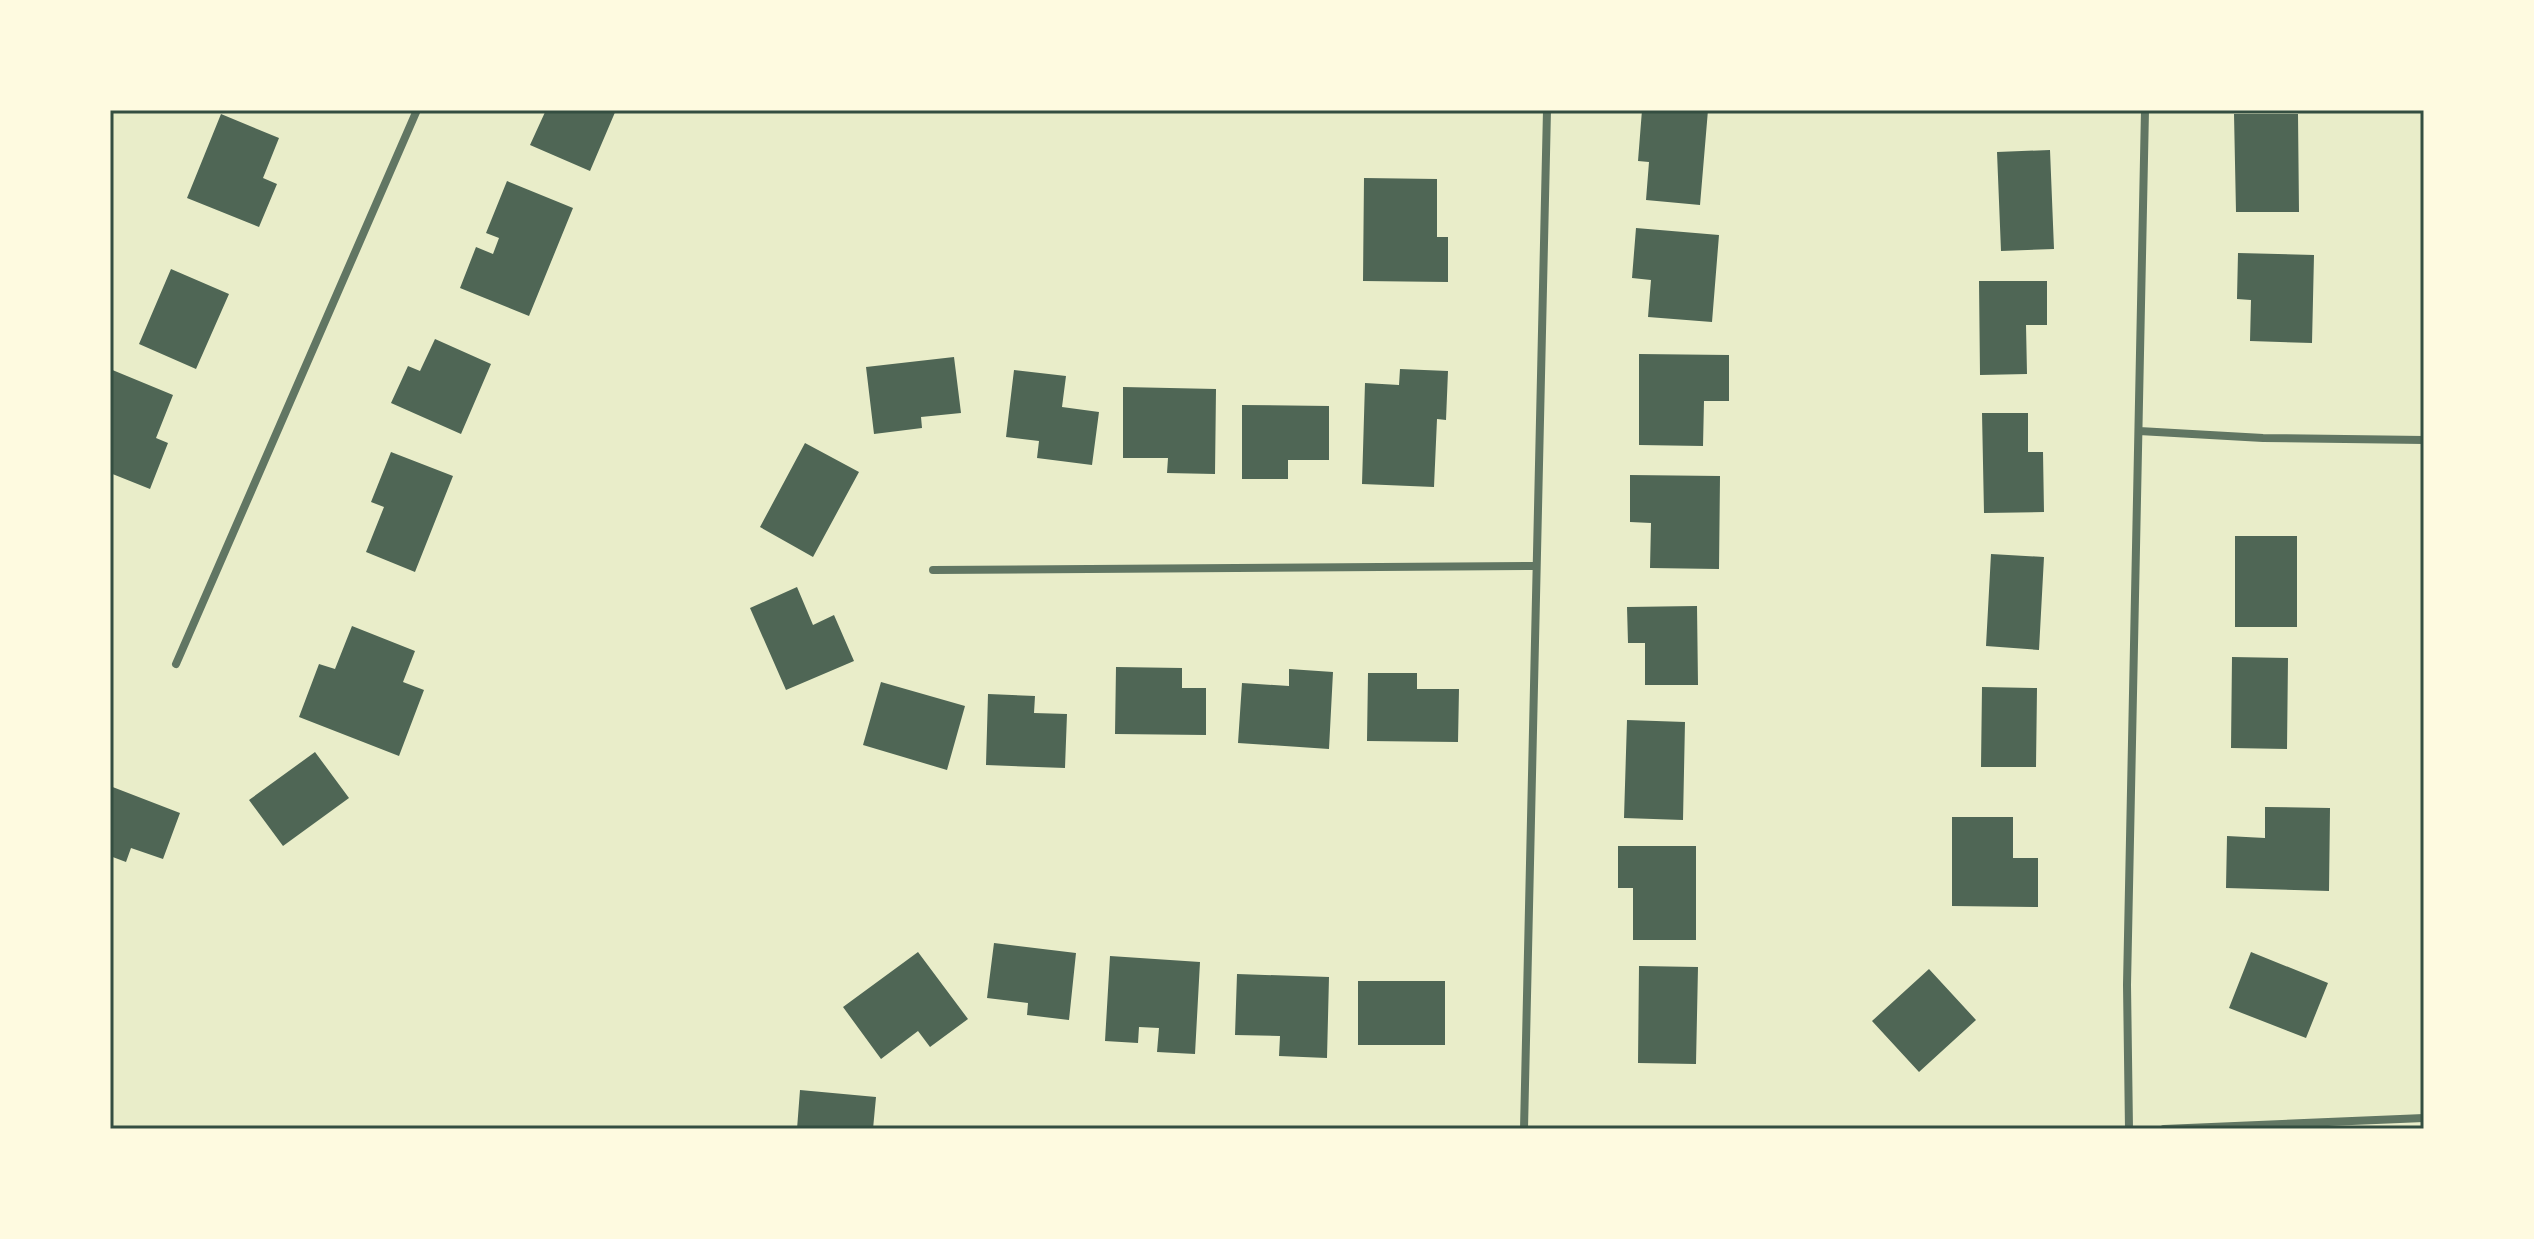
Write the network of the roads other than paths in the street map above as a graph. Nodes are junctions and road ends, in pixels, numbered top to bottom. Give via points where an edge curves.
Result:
1 (417, 110) edge
2 (1547, 110) edge
3 (2145, 110) edge
4 (2139, 431) junction
5 (2424, 440) edge
6 (1534, 566) junction
7 (933, 570) dead end
8 (176, 664) dead end
9 (2424, 1118) edge
10 (1524, 1129) edge
11 (2129, 1129) edge
12 (2164, 1129) edge

1 - 8 street
2 - 6 street
3 - 4 street
4 - 5 street
4 - 11 street via 2127,985
6 - 7 street
6 - 10 street
9 - 12 street

